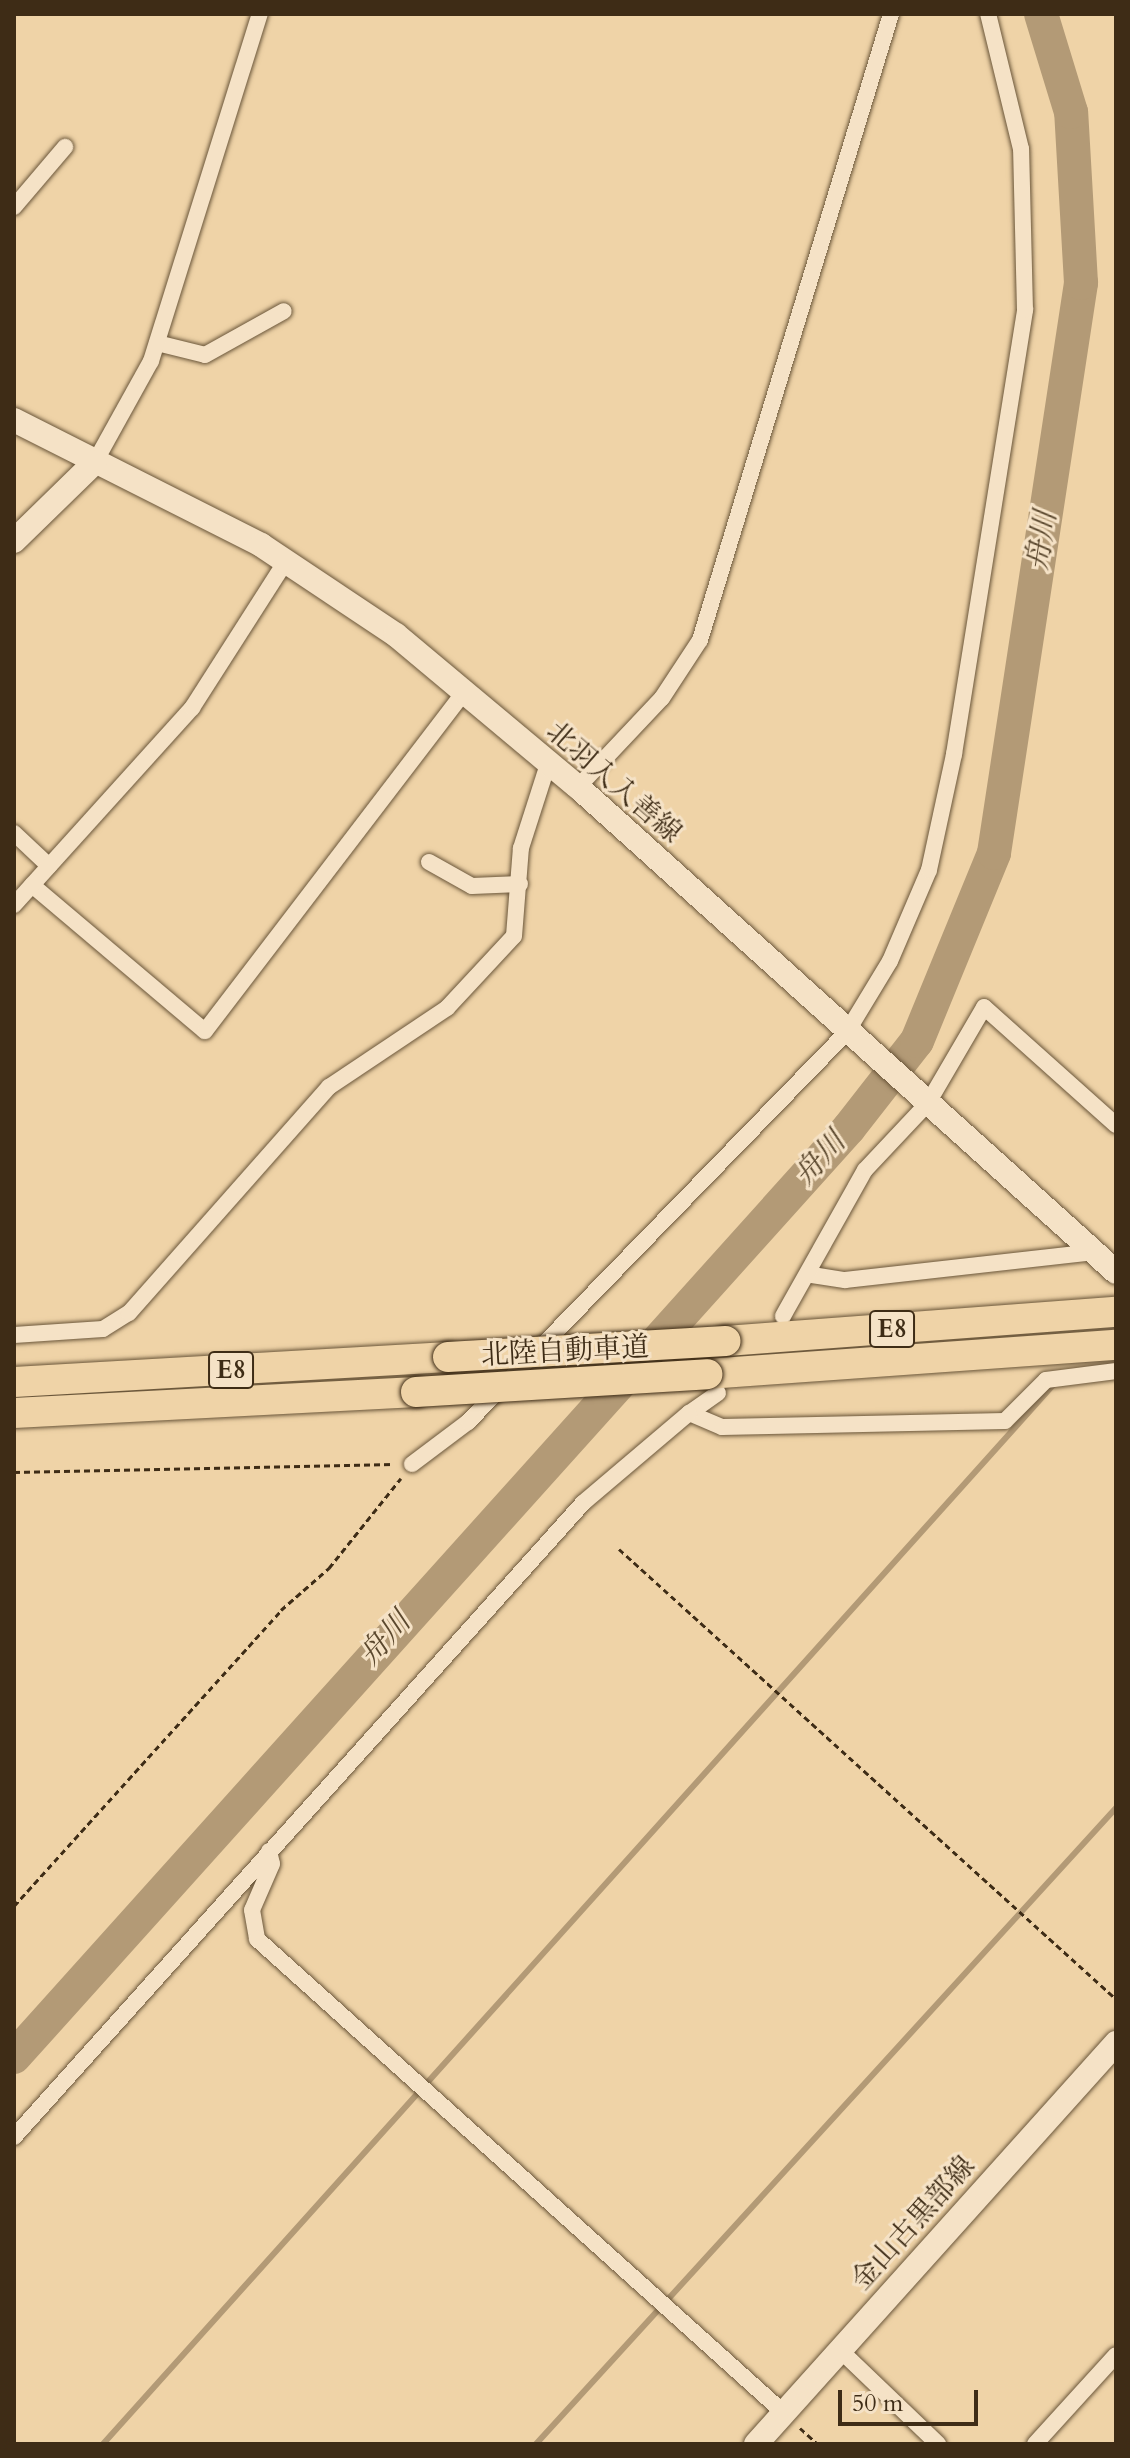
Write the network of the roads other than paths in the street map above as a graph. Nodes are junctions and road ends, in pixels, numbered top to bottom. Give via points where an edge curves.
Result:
1 (260, 14) edge
2 (891, 14) edge
3 (988, 14) edge
4 (65, 147) dead end
5 (14, 207) edge
6 (284, 311) dead end
7 (157, 343) junction
8 (14, 420) edge
9 (95, 462) junction
10 (14, 541) edge
11 (286, 561) junction
12 (465, 691) junction
13 (548, 764) junction
14 (578, 787) junction
15 (14, 833) edge
16 (429, 862) dead end
17 (49, 866) junction
18 (520, 884) junction
19 (32, 885) junction
20 (14, 905) edge
21 (847, 1032) junction
22 (924, 1100) junction
23 (1116, 1125) edge
24 (1094, 1252) junction
25 (1116, 1272) edge
26 (812, 1275) junction
27 (1116, 1312) edge
28 (783, 1316) dead end
29 (14, 1335) edge
30 (1116, 1345) edge
31 (1116, 1371) edge
32 (14, 1382) edge
33 (713, 1383) junction
34 (14, 1413) edge
35 (689, 1413) junction
36 (412, 1464) road end
37 (269, 1851) junction
38 (1116, 2043) edge
39 (14, 2137) edge
40 (840, 2350) junction
41 (1116, 2355) edge
42 (784, 2413) junction
43 (756, 2444) edge
44 (938, 2444) edge
45 (1035, 2444) edge

1 - 7 street
2 - 14 street via 700,640 662,698
3 - 21 street via 1021,149 1025,310 954,754 929,870 890,961
4 - 5 street
6 - 7 street via 205,355
7 - 9 street
8 - 9 main road, 北羽入入善線
9 - 10 main road
9 - 11 main road, 北羽入入善線
11 - 12 main road, 北羽入入善線
11 - 17 street via 192,708
12 - 13 main road, 北羽入入善線
12 - 19 street via 205,1031
13 - 14 main road, 北羽入入善線
13 - 18 street via 521,848
14 - 21 main road, 北羽入入善線
15 - 17 street
16 - 18 street via 472,886
17 - 19 street
18 - 29 street via 514,936 447,1008 329,1087 129,1313 103,1329
19 - 20 street
21 - 22 main road, 北羽入入善線
21 - 36 street via 468,1422
22 - 23 street via 984,1007
22 - 24 main road, 北羽入入善線
22 - 26 street via 865,1170
24 - 25 main road, 北羽入入善線
24 - 26 street via 845,1280
26 - 28 street
27 - 32 highway, 北陸自動車道 / E8, bridge via 726,1341
30 - 33 highway, 北陸自動車道 / E8
31 - 35 street via 1046,1380 1005,1421 722,1427
33 - 34 highway, 北陸自動車道 / E8, bridge
33 - 35 street
35 - 37 street via 583,1503
37 - 39 street
37 - 42 street via 272,1864 252,1910 257,1939
38 - 40 main road, 金山古黒部線
40 - 42 main road, 金山古黒部線
40 - 44 street
41 - 45 street
42 - 43 main road, 金山古黒部線

